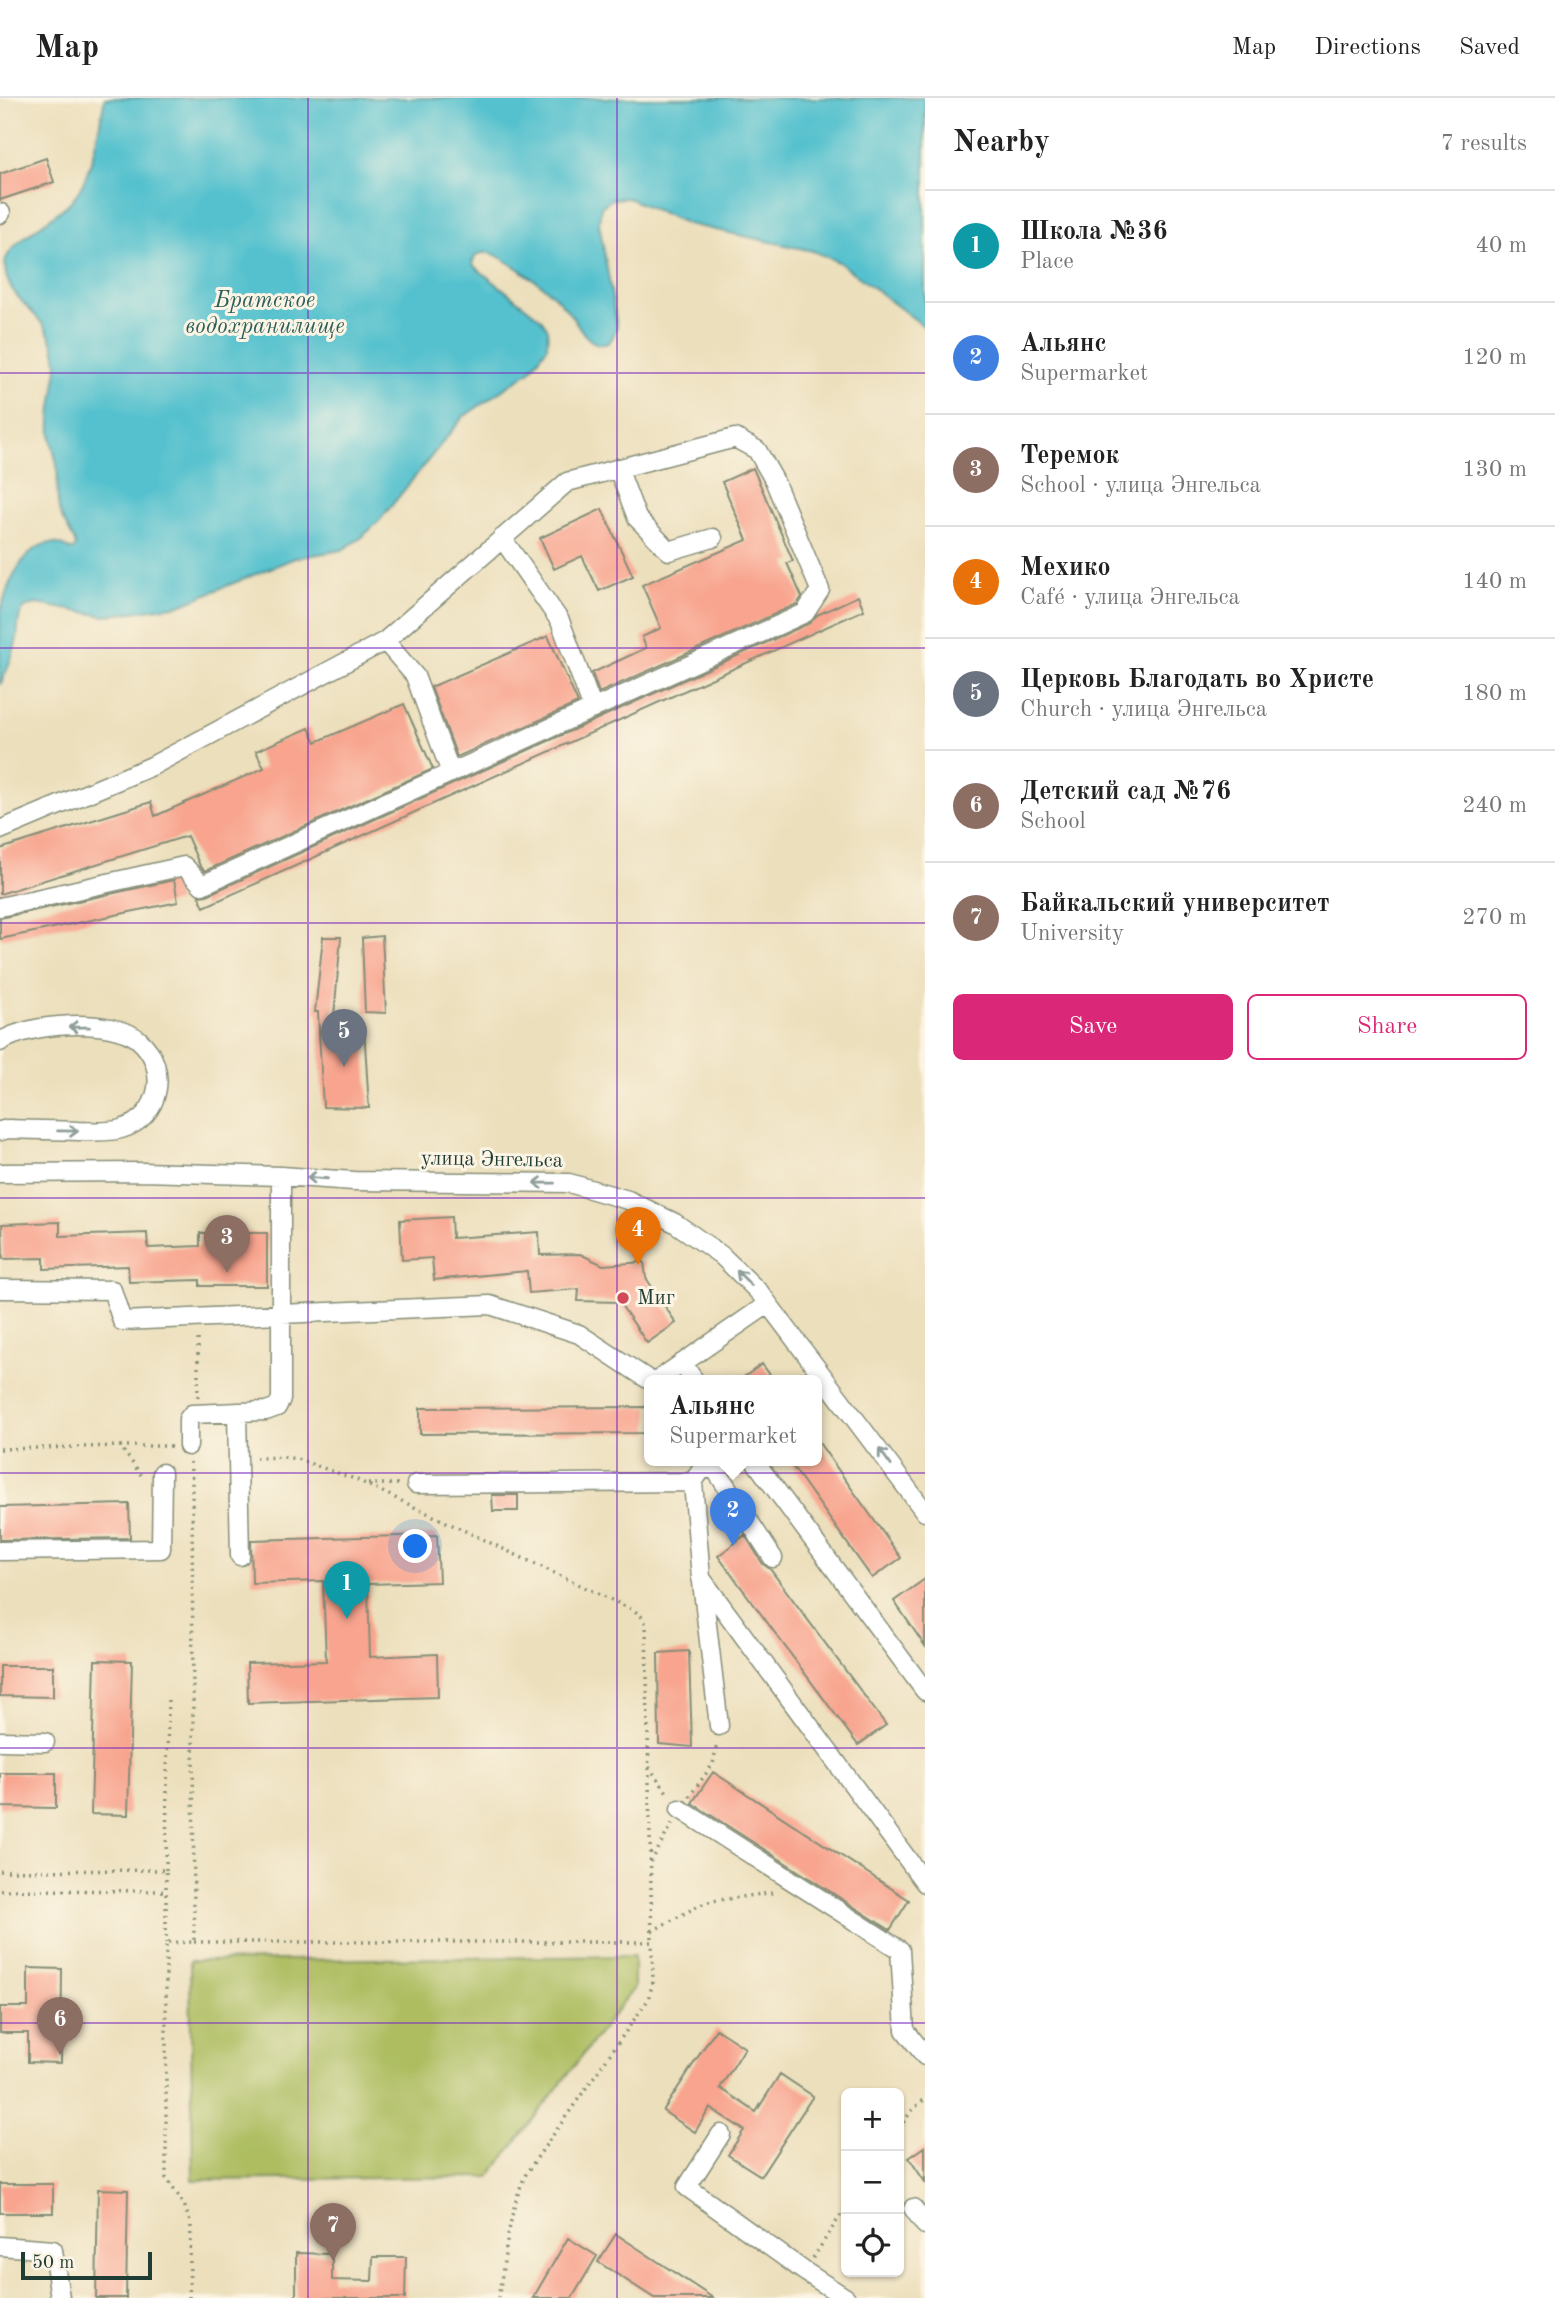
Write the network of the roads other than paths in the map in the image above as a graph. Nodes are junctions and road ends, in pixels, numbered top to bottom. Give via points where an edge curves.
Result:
1 (618, 468) junction
2 (502, 538) junction
3 (713, 538) dead end
4 (384, 641) junction
5 (593, 709) junction
6 (451, 772) junction
7 (0, 830) edge
8 (0, 907) edge
9 (0, 1042) edge
10 (0, 1131) edge
11 (0, 1173) edge
12 (281, 1176) junction
13 (0, 1289) edge
14 (768, 1304) junction
15 (281, 1315) junction
16 (682, 1363) junction
17 (665, 1375) edge
18 (690, 1375) edge
19 (821, 1375) edge
20 (822, 1376) edge
21 (644, 1377) edge
22 (237, 1412) junction
23 (188, 1446) road end
24 (704, 1466) edge
25 (709, 1466) edge
26 (758, 1466) edge
27 (162, 1473) road end
28 (693, 1482) junction
29 (416, 1484) road end
30 (925, 1513) edge
31 (0, 1550) edge
32 (240, 1556) dead end
33 (773, 1558) dead end
34 (701, 1578) junction
35 (925, 1691) edge
36 (719, 1726) road end
37 (0, 1741) edge
38 (45, 1742) dead end
39 (680, 1810) road end
40 (925, 1883) edge
41 (925, 2056) edge
42 (721, 2134) dead end
43 (913, 2208) dead end
44 (925, 2225) edge
45 (0, 2246) edge
46 (60, 2298) edge
47 (846, 2298) edge

1 - 2 street via 567,482
1 - 3 street via 637,518 669,551
1 - 5 street via 734,438 757,450 820,590 805,613
2 - 4 street
2 - 5 street via 560,621
4 - 6 street via 415,676
4 - 7 street via 152,766
5 - 6 street
6 - 8 street via 202,885 184,866
10 -> 9 street via 121,1129 146,1115 158,1086 149,1051 122,1031 56,1026 27,1030
11 - 12 street, улица Энгельса
14 -> 12 street, улица Энгельса via 720,1255 675,1223 628,1200 569,1183
12 - 15 street
13 - 15 street via 112,1290 122,1321
14 - 16 street
19 -> 14 street, улица Энгельса
15 - 21 street via 491,1305 579,1334
15 - 22 street via 281,1399 277,1407 266,1411
16 - 17 street
16 - 18 street
30 -> 20 street, улица Энгельса
22 - 23 street via 192,1414
22 - 32 street
24 - 28 street
25 - 33 street
26 - 35 street
27 - 31 street via 161,1549
28 - 29 street
28 - 34 street
34 - 36 street
34 - 40 street
37 - 38 street
39 - 41 street via 900,1950 905,2030
42 - 47 street via 687,2187
43 - 44 street
45 - 46 street via 53,2250

